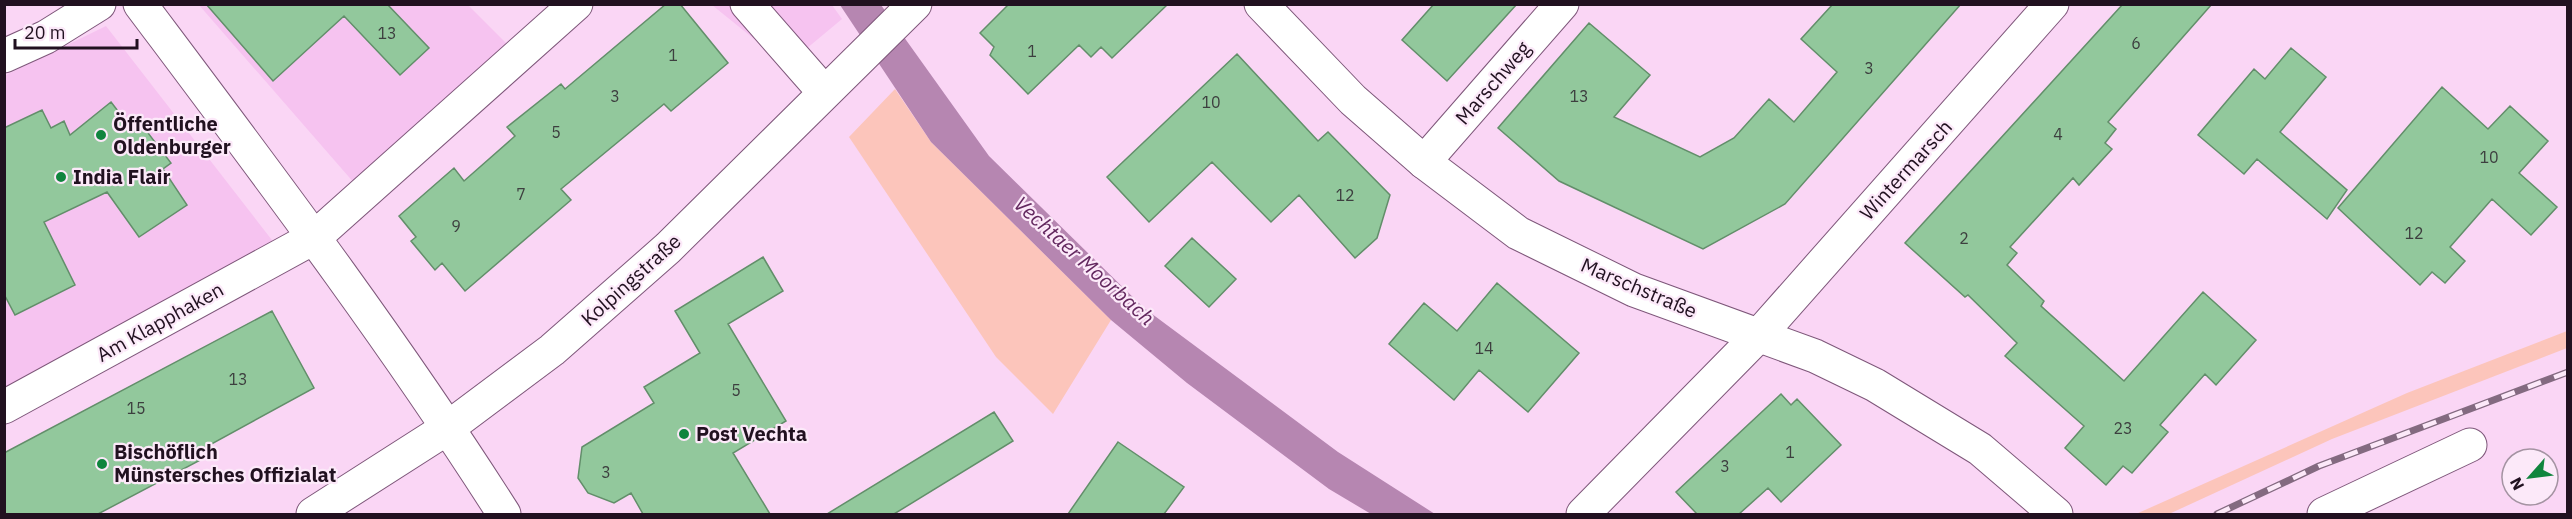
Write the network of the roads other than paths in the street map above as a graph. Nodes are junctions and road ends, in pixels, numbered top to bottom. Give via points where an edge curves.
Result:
1 (99, 4) edge
2 (140, 4) edge
3 (576, 4) edge
4 (747, 4) edge
5 (1261, 4) edge
6 (1562, 4) edge
7 (2052, 4) edge
8 (913, 7) edge
9 (4, 56) edge
10 (825, 92) junction
11 (1424, 162) junction
12 (315, 237) junction
13 (1759, 335) junction
14 (4, 407) edge
15 (449, 427) junction
16 (2470, 445) dead end
17 (313, 514) edge
18 (504, 514) edge
19 (1583, 514) edge
20 (2056, 514) edge
21 (2324, 514) edge

1 - 9 street via 46,37
2 - 12 street
3 - 12 street, Am Klapphaken
4 - 10 street
5 - 11 street, Marschstraße via 1353,100
6 - 11 street, Marschweg
7 - 13 street, Wintermarsch
8 - 10 street, Kolpingstraße
10 - 15 street, Kolpingstraße via 668,248 552,350
11 - 13 street, Marschstraße via 1518,233 1634,290
12 - 14 street, Am Klapphaken
12 - 15 street
13 - 19 street, Wintermarsch
13 - 20 street, Marschstraße via 1875,385 1980,449
15 - 17 street, Kolpingstraße
15 - 18 street
16 - 21 street

